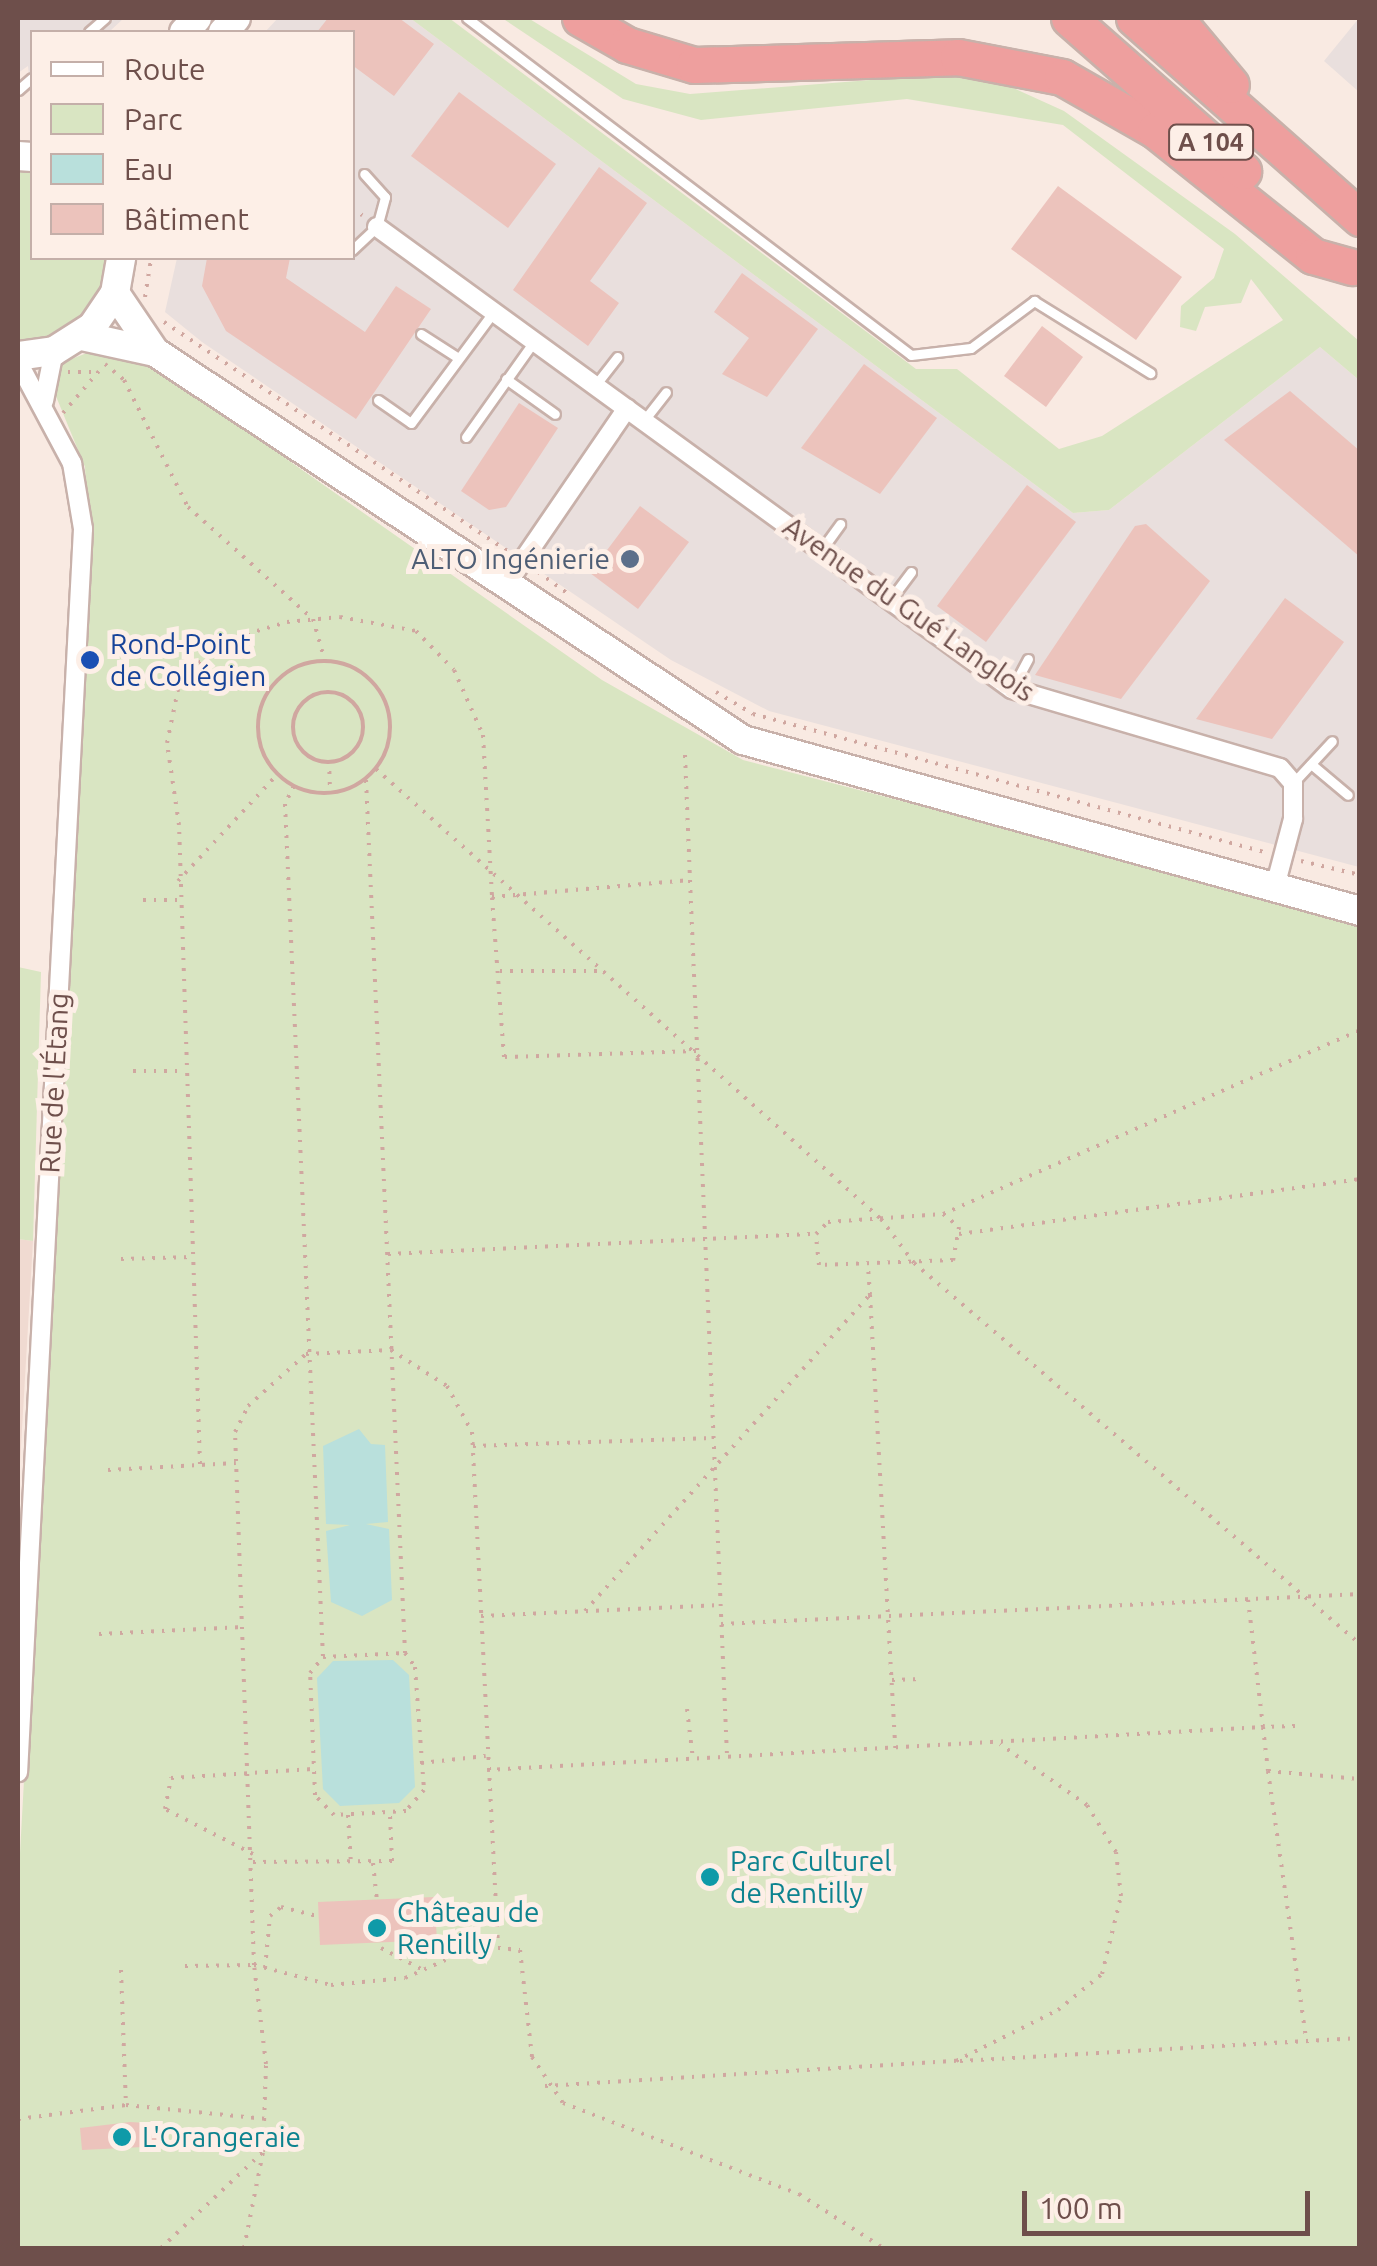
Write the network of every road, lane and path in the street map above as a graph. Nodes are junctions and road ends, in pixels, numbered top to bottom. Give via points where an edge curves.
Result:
1 (467, 18) edge
2 (580, 18) edge
3 (1069, 18) edge
4 (1134, 18) edge
5 (1175, 18) edge
6 (1243, 114) junction
7 (364, 174) dead end
8 (1360, 218) edge
9 (378, 227) junction
10 (357, 237) edge
11 (121, 260) edge
12 (151, 260) edge
13 (1356, 270) edge
14 (115, 292) junction
15 (146, 302) dead end
16 (496, 308) junction
17 (152, 312) dead end
18 (421, 334) dead end
19 (82, 336) junction
20 (537, 338) junction
21 (155, 352) junction
22 (457, 357) junction
23 (617, 358) dead end
24 (18, 359) edge
25 (57, 361) junction
26 (98, 372) junction
27 (1150, 373) dead end
28 (506, 379) junction
29 (597, 383) junction
30 (666, 392) dead end
31 (378, 400) dead end
32 (44, 401) junction
33 (627, 408) junction
34 (555, 414) dead end
35 (645, 419) junction
36 (52, 422) junction
37 (466, 437) dead end
38 (840, 524) dead end
39 (822, 549) junction
40 (522, 561) junction
41 (911, 572) dead end
42 (506, 585) junction
43 (890, 600) junction
44 (583, 605) dead end
45 (313, 619) junction
46 (1028, 659) dead end
47 (325, 662) junction
48 (705, 686) dead end
49 (1012, 688) junction
50 (1332, 741) dead end
51 (685, 755) dead end
52 (329, 761) junction
53 (1310, 764) junction
54 (376, 769) junction
55 (277, 774) junction
56 (366, 780) junction
57 (1293, 782) junction
58 (294, 786) junction
59 (330, 794) junction
60 (1348, 795) dead end
61 (1119, 846) junction
62 (488, 867) junction
63 (1280, 868) junction
64 (1360, 875) edge
65 (690, 880) junction
66 (178, 881) junction
67 (519, 895) junction
68 (492, 896) junction
69 (143, 900) dead end
70 (178, 900) junction
71 (1360, 908) edge
72 (605, 970) junction
73 (498, 971) junction
74 (1360, 1030) edge
75 (696, 1051) junction
76 (133, 1071) dead end
77 (185, 1071) junction
78 (1360, 1179) edge
79 (944, 1214) junction
80 (881, 1219) junction
81 (816, 1234) junction
82 (959, 1234) junction
83 (704, 1239) junction
84 (388, 1254) junction
85 (192, 1257) junction
86 (121, 1259) dead end
87 (914, 1262) junction
88 (868, 1266) junction
89 (870, 1295) junction
90 (392, 1350) junction
91 (306, 1354) junction
92 (713, 1438) junction
93 (472, 1446) junction
94 (236, 1463) junction
95 (200, 1464) junction
96 (714, 1468) junction
97 (108, 1470) dead end
98 (25, 1524) edge
99 (1360, 1594) edge
100 (1302, 1598) junction
101 (1248, 1600) junction
102 (720, 1605) junction
103 (585, 1611) junction
104 (480, 1616) junction
105 (889, 1617) junction
106 (721, 1624) junction
107 (243, 1627) junction
108 (99, 1634) dead end
109 (1360, 1644) edge
110 (405, 1653) junction
111 (323, 1656) junction
112 (921, 1679) dead end
113 (892, 1680) junction
114 (687, 1709) dead end
115 (1295, 1726) dead end
116 (1262, 1727) junction
117 (996, 1742) junction
118 (895, 1748) junction
119 (486, 1756) junction
120 (727, 1757) junction
121 (693, 1759) junction
122 (421, 1763) junction
123 (313, 1769) junction
124 (250, 1770) junction
125 (487, 1770) junction
126 (1268, 1771) junction
127 (18, 1772) edge
128 (1360, 1779) edge
129 (390, 1814) junction
130 (348, 1815) junction
131 (253, 1854) junction
132 (253, 1862) junction
133 (373, 1863) junction
134 (351, 1864) junction
135 (377, 1900) dead end
136 (318, 1916) dead end
137 (498, 1945) junction
138 (381, 1948) dead end
139 (254, 1964) junction
140 (185, 1966) dead end
141 (265, 1968) junction
142 (121, 1970) dead end
143 (423, 1972) junction
144 (1360, 2038) edge
145 (1306, 2041) junction
146 (956, 2061) junction
147 (545, 2086) junction
148 (126, 2105) junction
149 (18, 2119) edge
150 (267, 2119) junction
151 (263, 2152) junction
152 (161, 2248) edge
153 (244, 2248) edge
154 (882, 2248) edge

1 - 27 lane via 911,355 971,348 1034,301
2 - 13 highway via 627,45 694,65 958,57 1062,77 1155,130 1313,256
3 - 13 highway, A 104
4 - 6 highway, A 104
5 - 6 highway via 1223,65
6 - 8 highway, A 104
7 - 9 lane via 386,197
9 - 10 lane
9 - 16 street, Avenue du Gué Langlois
11 - 14 main road
12 - 15 path
14 - 19 main road
14 - 21 main road
16 - 20 street, Avenue du Gué Langlois
16 - 22 lane
17 - 40 path
18 - 22 lane
19 - 21 main road
19 - 25 main road
20 - 28 lane
20 - 29 street, Avenue du Gué Langlois
21 - 42 main road
22 - 31 lane via 411,423
23 - 29 lane
24 - 25 main road
24 - 32 street, Rue de l'Étang
25 - 26 path
25 - 32 street
26 - 36 path
26 - 45 path via 105,367 124,380 188,507
28 - 34 lane
28 - 37 lane
29 - 33 street, Avenue du Gué Langlois
30 - 35 lane
32 - 36 street, Rue de l'Étang
33 - 35 street, Avenue du Gué Langlois
33 - 40 street
35 - 39 street, Avenue du Gué Langlois
36 - 98 street, Rue de l'Étang via 81,494 82,529
38 - 39 lane
39 - 43 street, Avenue du Gué Langlois
40 - 42 street
40 - 44 path
41 - 43 lane
42 - 61 main road via 743,740
43 - 49 street, Avenue du Gué Langlois
45 - 47 path
45 - 62 path via 416,631 454,670 483,735
45 - 66 path via 237,637 181,676 167,743
46 - 49 lane
47 - 54 path via 356,668 386,700 389,744
47 - 55 path via 293,668 263,700 258,741
48 - 63 path via 752,714
49 - 57 street, Avenue du Gué Langlois via 1264,760
50 - 53 lane
51 - 65 path
52 - 52 path via 302,750 293,730 298,708 328,692 350,700 362,730 353,751
52 - 59 path
53 - 57 lane
53 - 60 lane
54 - 56 path
54 - 62 path
55 - 58 path
55 - 66 path
56 - 59 path
56 - 84 path
57 - 63 street
58 - 59 path
58 - 91 path via 285,804
61 - 63 main road
61 - 71 main road
62 - 67 path
62 - 68 path
63 - 64 path
63 - 71 main road
65 - 67 path
65 - 75 path
66 - 70 path
67 - 68 path
67 - 72 path
68 - 73 path
69 - 70 path
70 - 77 path
72 - 73 path
72 - 75 path
73 - 75 path via 504,1057
74 - 79 path
75 - 80 path
75 - 83 path
76 - 77 path
77 - 85 path
78 - 82 path
79 - 80 path
79 - 82 path
80 - 81 path via 828,1222
80 - 87 path
81 - 83 path
81 - 88 path via 824,1269
82 - 87 path via 952,1260
83 - 84 path
83 - 92 path
84 - 90 path
85 - 86 path
85 - 95 path
87 - 88 path
87 - 100 path
88 - 89 path
89 - 96 path
89 - 105 path
90 - 91 path
90 - 93 path via 447,1386
90 - 110 path
91 - 94 path via 248,1406 235,1432
91 - 111 path
92 - 93 path
92 - 96 path
93 - 104 path
94 - 95 path
94 - 107 path
95 - 97 path
96 - 102 path
96 - 103 path
98 - 127 street, Rue de l'Étang
99 - 100 path
100 - 101 path
100 - 109 path
101 - 105 path
101 - 116 path
102 - 103 path
102 - 106 path
103 - 104 path
104 - 119 path
105 - 106 path
105 - 113 path
106 - 120 path
107 - 108 path
107 - 124 path
110 - 111 path
110 - 122 path via 414,1668
111 - 123 path via 310,1674
112 - 113 path
113 - 118 path
114 - 121 path
115 - 116 path
116 - 117 path
116 - 126 path
117 - 118 path
117 - 146 path via 1087,1805 1116,1852 1120,1896 1102,1974 1005,2043
118 - 120 path
119 - 122 path
119 - 125 path
120 - 121 path
121 - 125 path
122 - 129 path via 424,1790
123 - 124 path
123 - 130 path via 314,1794 334,1815
124 - 131 path
124 - 131 path via 171,1778 165,1809
125 - 137 path
126 - 128 path
126 - 145 path
129 - 130 path
129 - 133 path via 392,1861
130 - 134 path
131 - 132 path
132 - 134 path
132 - 139 path
133 - 134 path
133 - 135 path
136 - 141 path via 281,1907 270,1916
137 - 143 path via 465,1949
137 - 147 path via 520,1950 528,1970 532,2057
138 - 143 path via 386,1958 422,1962
139 - 140 path
139 - 141 path
139 - 150 path
141 - 143 path via 331,1985
142 - 148 path
144 - 145 path
145 - 146 path
146 - 147 path
147 - 154 path via 563,2103 799,2194
148 - 149 path
148 - 150 path
150 - 151 path
151 - 152 path
151 - 153 path

